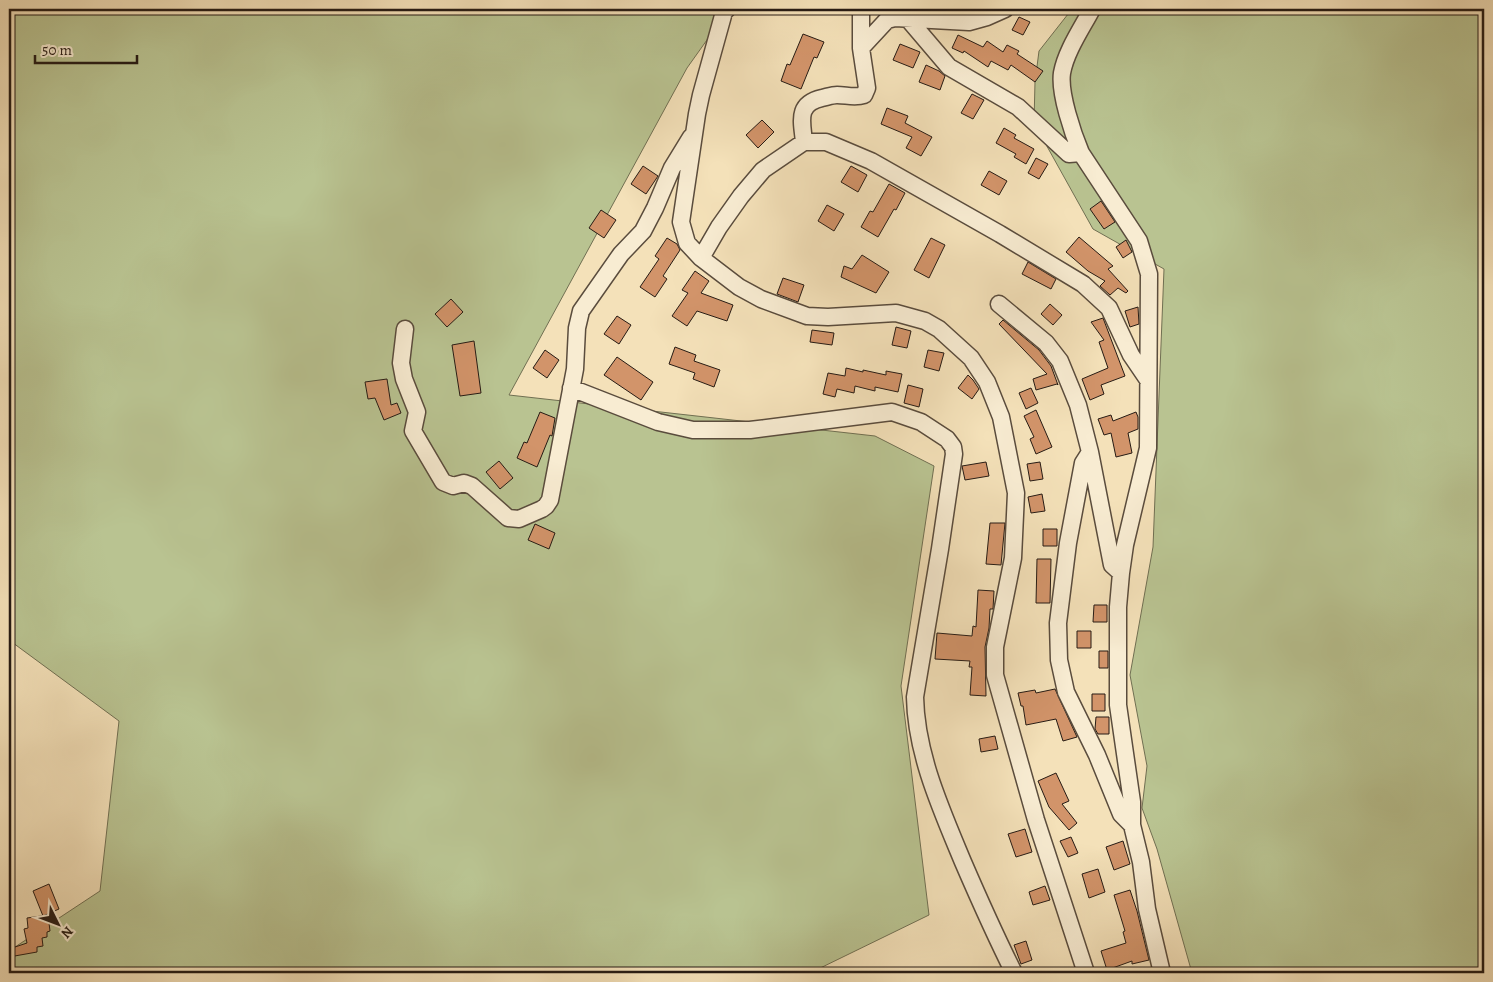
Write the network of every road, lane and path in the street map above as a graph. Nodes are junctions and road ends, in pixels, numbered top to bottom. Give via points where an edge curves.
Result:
1 (727, 9) edge
2 (861, 9) edge
3 (1005, 9) edge
4 (1092, 9) edge
5 (909, 20) junction
6 (861, 48) junction
7 (695, 131) junction
8 (804, 142) junction
9 (1081, 153) junction
10 (700, 258) junction
11 (999, 304) dead end
12 (405, 328) dead end
13 (1148, 380) junction
14 (571, 388) junction
15 (1090, 452) junction
16 (1121, 573) junction
17 (1132, 825) junction
18 (1014, 973) edge
19 (1086, 973) edge
20 (1162, 973) edge

1 - 7 street via 701,95
2 - 6 street
3 - 5 street via 969,22
4 - 9 street via 1062,73 1074,137
5 - 6 street via 887,20
5 - 9 street via 949,67 1018,107 1069,154
6 - 8 street via 867,88 864,95 835,95 812,100 802,116
7 - 10 street via 681,222 687,242
7 - 14 street via 672,168 643,231 621,254 581,311
8 - 10 street via 763,170 741,196
8 - 13 street via 826,142 871,161 1083,284 1109,308 1131,355
9 - 13 street via 1140,241 1149,274
10 - 19 street via 761,299 807,316 896,313 925,321 939,329 971,358 987,382 1001,417 1016,493 1013,558 995,647 995,675 1036,820
11 - 15 street via 1046,343 1060,361 1078,405
12 - 14 street via 401,363 417,412 415,435 444,482 453,486 464,483 472,486 508,518 519,519 542,509 550,500
13 - 16 street via 1148,448
14 - 18 street via 658,422 693,430 750,430 892,412 921,422 947,439 954,454 915,697 915,719 945,819
15 - 16 street via 1112,565
15 - 17 street via 1083,462 1068,543 1058,623 1059,660 1066,692 1121,814
16 - 17 street via 1118,705 1132,802
17 - 20 street

